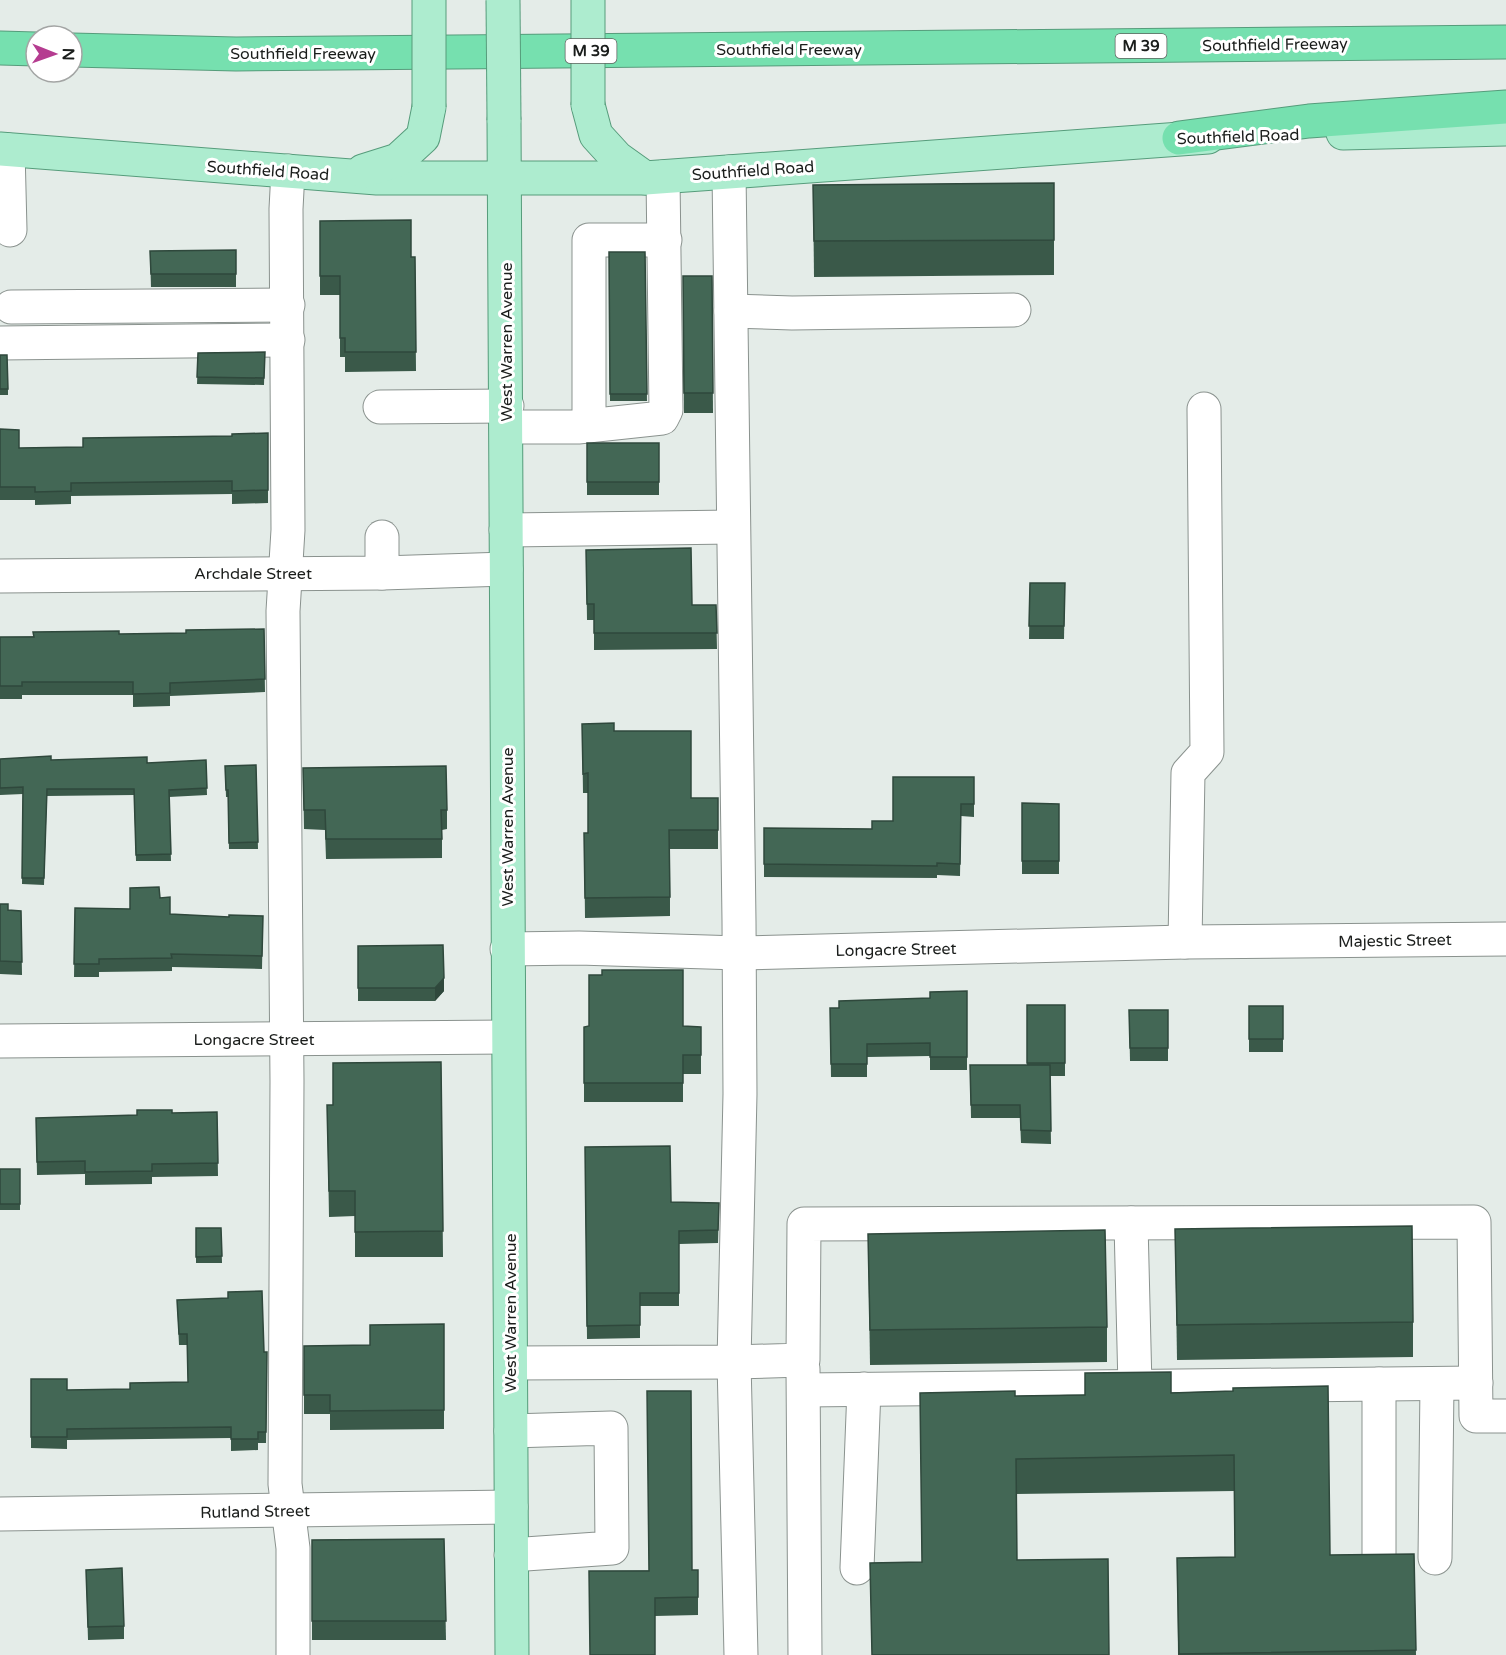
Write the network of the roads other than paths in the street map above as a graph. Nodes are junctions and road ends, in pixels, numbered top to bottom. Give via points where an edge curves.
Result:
1 (429, 0) edge
2 (503, 0) edge
3 (588, 0) edge
4 (1506, 42) edge
5 (0, 48) edge
6 (24, 49) edge
7 (84, 50) edge
8 (1506, 107) edge
9 (1506, 129) edge
10 (1179, 138) junction
11 (4, 150) edge
12 (288, 171) junction
13 (729, 172) junction
14 (347, 176) junction
15 (654, 177) junction
16 (505, 178) junction
17 (10, 230) dead end
18 (665, 240) junction
19 (288, 305) junction
20 (11, 307) dead end
21 (1014, 310) dead end
22 (731, 311) junction
23 (288, 340) junction
24 (0, 343) edge
25 (380, 407) dead end
26 (1204, 409) dead end
27 (507, 416) junction
28 (590, 426) junction
29 (734, 527) junction
30 (506, 530) junction
31 (382, 537) dead end
32 (506, 569) junction
33 (285, 573) junction
34 (382, 573) junction
35 (0, 576) edge
36 (1506, 939) edge
37 (1284, 941) joint
38 (1185, 942) junction
39 (507, 948) junction
40 (739, 953) junction
41 (508, 1037) junction
42 (287, 1039) junction
43 (0, 1041) edge
44 (1131, 1223) junction
45 (734, 1362) junction
46 (511, 1363) junction
47 (803, 1375) junction
48 (1476, 1383) junction
49 (1379, 1384) junction
50 (1437, 1384) junction
51 (1135, 1387) junction
52 (864, 1389) junction
53 (1506, 1416) edge
54 (511, 1431) junction
55 (511, 1507) junction
56 (289, 1510) junction
57 (0, 1514) edge
58 (511, 1555) junction
59 (1379, 1557) edge
60 (1435, 1558) dead end
61 (858, 1568) dead end
62 (293, 1655) edge
63 (512, 1655) edge
64 (741, 1655) edge
65 (805, 1655) edge

1 - 14 main road, bridge via 429,107 423,137 398,160
2 - 16 main road, West Warren Avenue, bridge
3 - 15 main road, bridge via 588,105 596,135 617,158
4 - 7 highway, Southfield Freeway / M 39 via 247,54
5 - 6 highway
8 - 10 highway via 1309,121
9 - 10 main road, Southfield Road
10 - 13 main road, Southfield Road
11 - 12 main road, Southfield Road
11 - 17 street
12 - 14 main road, Southfield Road
12 - 19 street
13 - 15 main road, Southfield Road
13 - 22 street
14 - 16 main road, Southfield Road
15 - 16 main road, Southfield Road
15 - 18 street
16 - 27 main road, West Warren Avenue
18 - 28 street via 659,287 659,361 666,410 662,418
18 - 28 street via 589,240 599,286 599,363
19 - 20 street
19 - 23 street
21 - 22 street
22 - 29 street
23 - 24 street
23 - 33 street
25 - 27 street
26 - 38 street via 1207,752 1188,773
27 - 28 street
27 - 30 main road, West Warren Avenue
29 - 30 street
29 - 40 street
30 - 32 main road, West Warren Avenue
31 - 34 street
32 - 34 street, Archdale Street
32 - 39 main road, West Warren Avenue
33 - 34 street, Archdale Street
33 - 35 street, Archdale Street
33 - 42 street
36 - 37 street, Majestic Street
37 - 38 street, Longacre Street
38 - 40 street, Longacre Street
39 - 40 street, Longacre Street
39 - 41 main road, West Warren Avenue
40 - 45 street
41 - 42 street, Longacre Street
41 - 46 main road, West Warren Avenue
42 - 43 street, Longacre Street
42 - 56 street via 285,1484
44 - 47 street via 804,1224
44 - 48 street via 1474,1222
44 - 51 street
45 - 46 street
45 - 47 street
45 - 64 street
46 - 54 main road, West Warren Avenue
47 - 52 street
47 - 65 street
48 - 50 street
48 - 53 street via 1476,1416
49 - 50 street
49 - 51 street
49 - 59 street
50 - 60 street
51 - 52 street
52 - 61 street
54 - 55 main road, West Warren Avenue
54 - 58 street via 611,1428 612,1548
55 - 56 street, Rutland Street
55 - 58 main road, West Warren Avenue
56 - 57 street, Rutland Street
56 - 62 street
58 - 63 main road, West Warren Avenue

